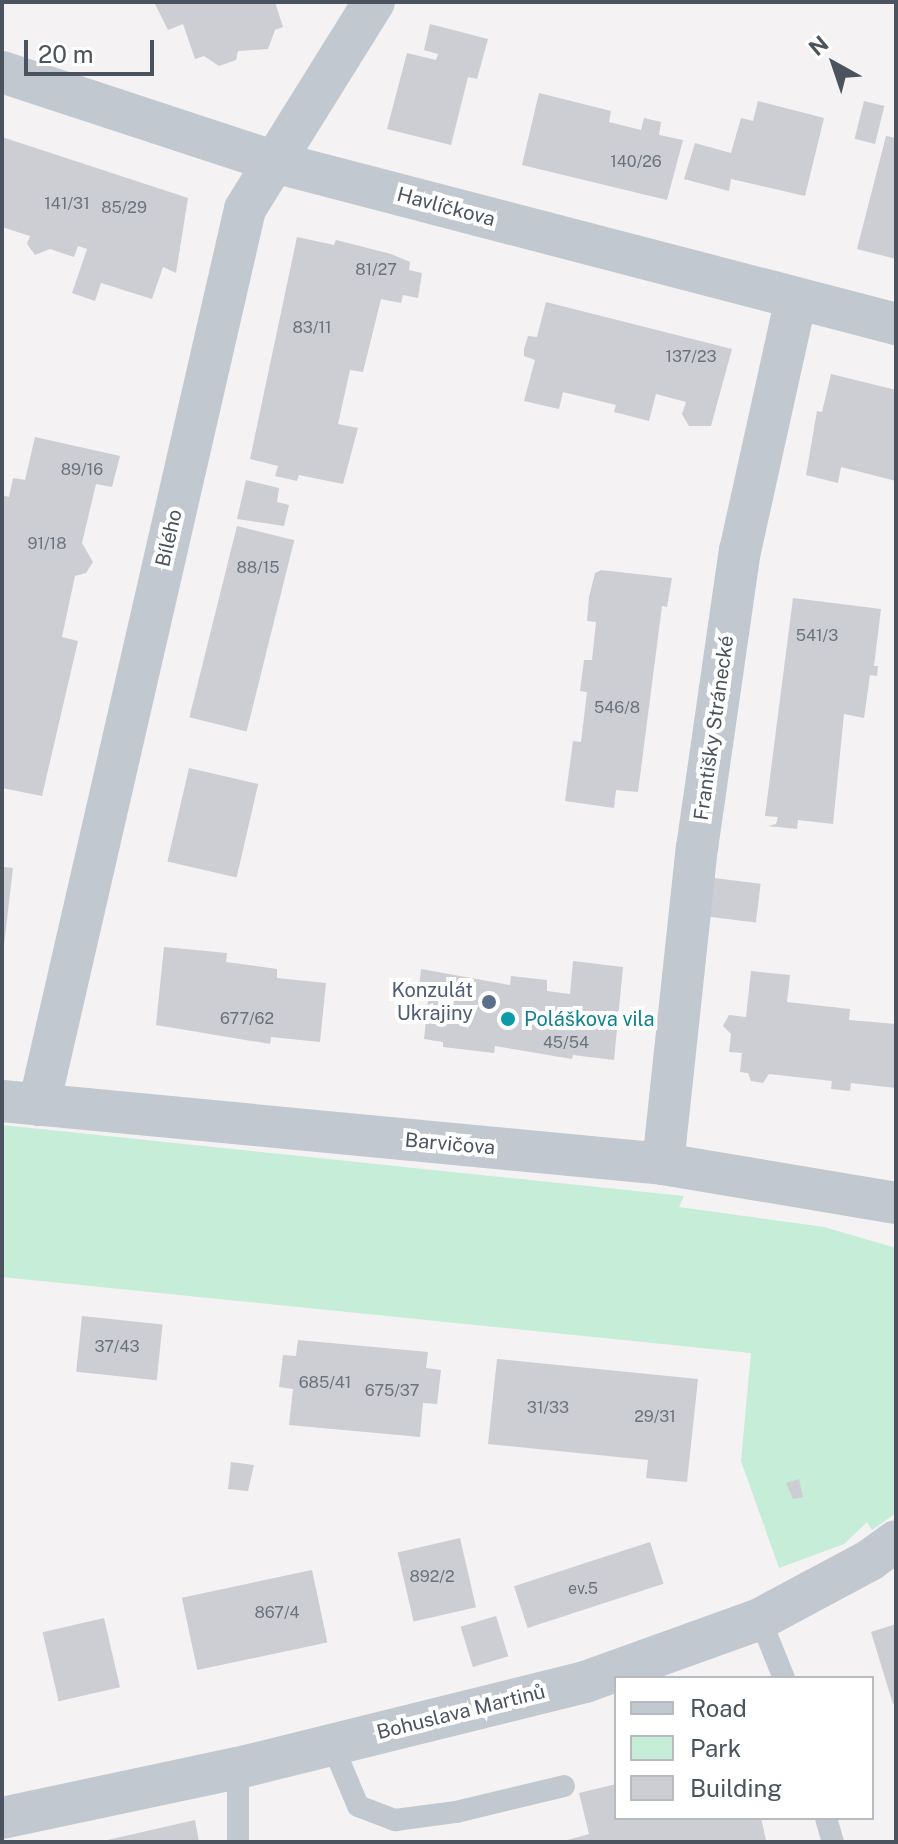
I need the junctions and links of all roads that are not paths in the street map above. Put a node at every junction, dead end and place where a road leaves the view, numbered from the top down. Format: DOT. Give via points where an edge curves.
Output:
graph roads {
  1 [pos="374,2"];
  2 [pos="2,72"];
  3 [pos="278,163"];
  4 [pos="796,298"];
  5 [pos="896,324"];
  6 [pos="21,1103"];
  7 [pos="663,1164"];
  8 [pos="896,1203"];
  9 [pos="896,1541"];
  10 [pos="760,1619"];
  11 [pos="783,1676"];
  12 [pos="332,1744"];
  13 [pos="238,1768"];
  14 [pos="564,1786"];
  15 [pos="2,1818"];
  16 [pos="827,1820"];
  17 [pos="238,1842"];
  18 [pos="833,1842"];
  1 -- 3 [label="street, Bílého"];
  2 -- 3 [label="street, Havlíčkova"];
  3 -- 4 [label="street, Havlíčkova"];
  3 -- 6 [label="street, Bílého" via="245,209"];
  4 -- 5 [label="street, Havlíčkova"];
  4 -- 7 [label="street, Františky Stránecké" via="740,551 697,848"];
  6 -- 7 [label="street, Barvičova"];
  7 -- 8 [label="street, Barvičova"];
  9 -- 10 [label="street, Bohuslava Martinů"];
  10 -- 11 [label="lane"];
  10 -- 12 [label="street, Bohuslava Martinů" via="585,1682"];
  12 -- 13 [label="street, Bohuslava Martinů"];
  12 -- 14 [label="lane" via="358,1806 395,1820 456,1812"];
  13 -- 15 [label="street, Bohuslava Martinů"];
  13 -- 17 [label="lane"];
  16 -- 18 [label="lane"];
}
